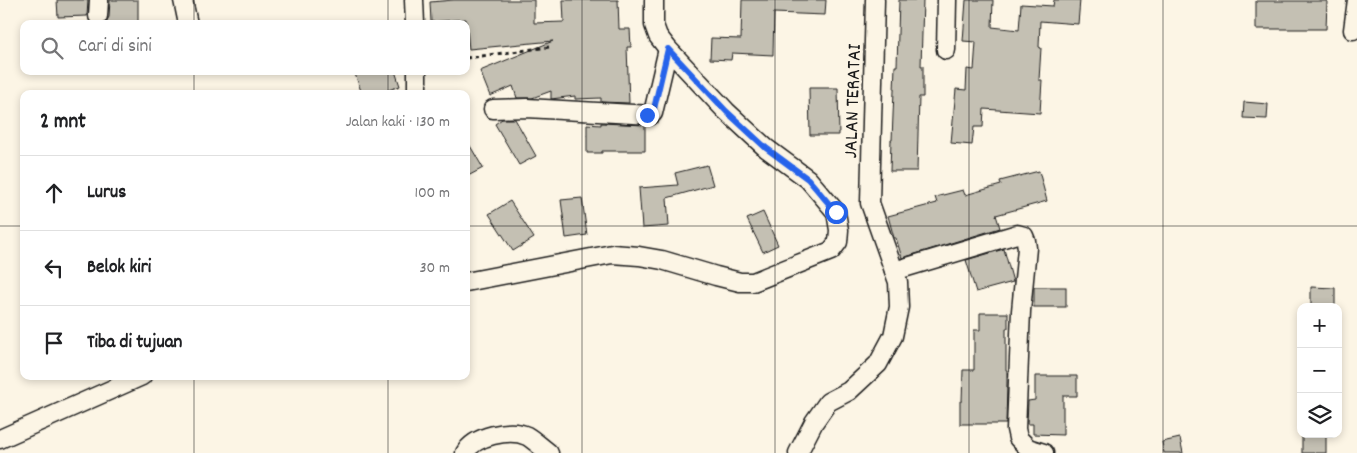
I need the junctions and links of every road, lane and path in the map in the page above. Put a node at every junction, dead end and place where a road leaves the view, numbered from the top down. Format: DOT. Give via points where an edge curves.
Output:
graph roads {
  1 [pos="183,0"];
  2 [pos="414,0"];
  3 [pos="654,0"];
  4 [pos="875,0"];
  5 [pos="947,0"];
  6 [pos="1357,0"];
  7 [pos="187,20"];
  8 [pos="415,20"];
  9 [pos="1353,30"];
  10 [pos="549,47"];
  11 [pos="668,49"];
  12 [pos="946,50"];
  13 [pos="470,57"];
  14 [pos="416,75"];
  15 [pos="417,90"];
  16 [pos="493,108"];
  17 [pos="894,271"];
  18 [pos="470,281"];
  19 [pos="133,380"];
  20 [pos="0,438"];
  21 [pos="465,453"];
  22 [pos="549,453"];
  23 [pos="798,453"];
  24 [pos="1044,453"];
  1 -- 7 [label="street"];
  2 -- 8 [label="street"];
  3 -- 11 [label="street" via="654,25"];
  4 -- 17 [label="street, JALAN TERATAI" via="870,203"];
  5 -- 12 [label="street"];
  6 -- 9 [label="street"];
  10 -- 13 [label="path"];
  11 -- 16 [label="street" via="651,115"];
  11 -- 18 [label="street" via="726,111 766,148 808,179 836,212 840,230 838,242 831,251 753,282 740,282 647,257 612,254"];
  14 -- 15 [label="street"];
  17 -- 23 [label="street" via="899,307 893,336 878,364 849,390 828,402"];
  17 -- 24 [label="street" via="1017,234 1024,236 1027,248 1016,429 1018,438 1028,448"];
  19 -- 20 [label="street"];
  21 -- 22 [label="street" via="477,441 512,433 527,436"];
}
